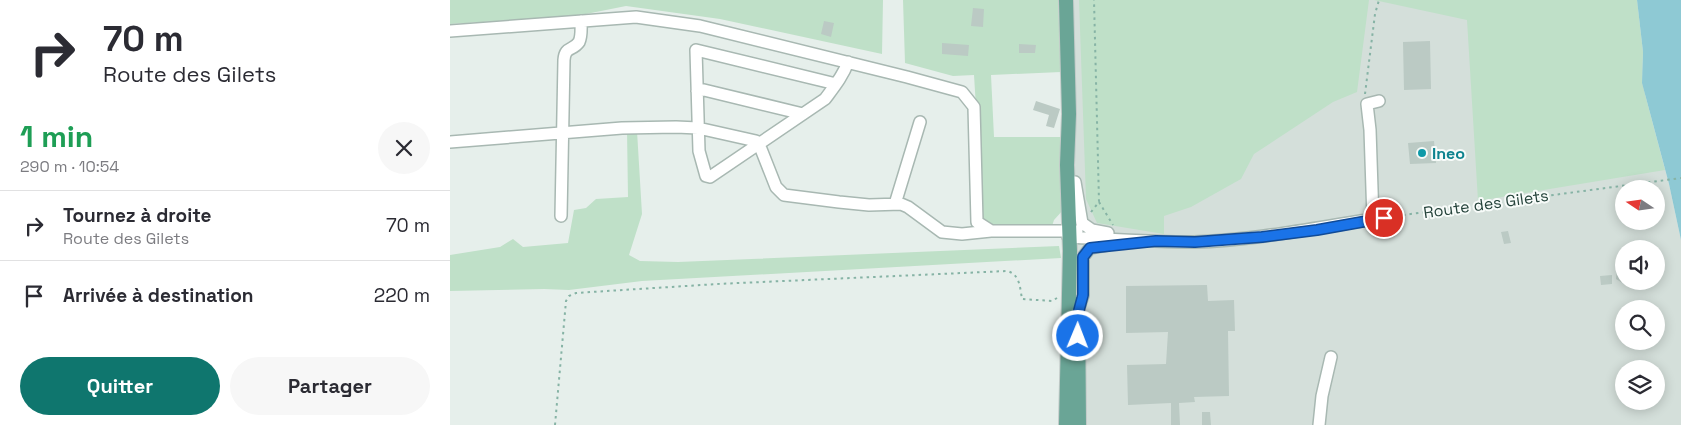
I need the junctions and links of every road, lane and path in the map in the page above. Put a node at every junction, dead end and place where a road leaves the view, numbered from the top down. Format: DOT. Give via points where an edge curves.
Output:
graph roads {
  1 [pos="1066,0"];
  2 [pos="1094,0"];
  3 [pos="1379,0"];
  4 [pos="581,21"];
  5 [pos="450,31"];
  6 [pos="848,62"];
  7 [pos="836,84"];
  8 [pos="697,91"];
  9 [pos="1379,102"];
  10 [pos="1366,104"];
  11 [pos="803,114"];
  12 [pos="1069,114"];
  13 [pos="920,122"];
  14 [pos="698,128"];
  15 [pos="562,132"];
  16 [pos="450,142"];
  17 [pos="758,145"];
  18 [pos="1681,178"];
  19 [pos="895,204"];
  20 [pos="561,216"];
  21 [pos="1394,216"];
  22 [pos="1373,219"];
  23 [pos="990,231"];
  24 [pos="1074,231"];
  25 [pos="1156,241"];
  26 [pos="1060,292"];
  27 [pos="1078,314"];
  28 [pos="1331,357"];
  29 [pos="555,425"];
  30 [pos="1066,425"];
  31 [pos="1079,425"];
  32 [pos="1319,425"];
  1 -- 12 [label="main road"];
  2 -- 24 [label="path" via="1099,202"];
  3 -- 10 [label="path"];
  4 -- 5 [label="street"];
  4 -- 6 [label="street" via="636,17 700,26"];
  4 -- 15 [label="street" via="580,40 564,54"];
  6 -- 7 [label="street"];
  6 -- 23 [label="street" via="962,92 974,106 977,222"];
  7 -- 8 [label="street" via="696,50"];
  7 -- 11 [label="street" via="825,100"];
  8 -- 11 [label="street"];
  8 -- 14 [label="street"];
  9 -- 10 [label="street"];
  10 -- 22 [label="street"];
  11 -- 17 [label="street"];
  12 -- 24 [label="main road" via="1075,182"];
  12 -- 24 [label="main road" via="1067,165"];
  13 -- 19 [label="street"];
  14 -- 15 [label="street"];
  14 -- 17 [label="street"];
  14 -- 17 [label="street" via="699,151 706,176 710,177"];
  15 -- 16 [label="street"];
  15 -- 20 [label="street"];
  17 -- 19 [label="street" via="776,187 784,196"];
  18 -- 21 [label="path, Route des Gilets"];
  19 -- 23 [label="street" via="908,207 942,232"];
  21 -- 22 [label="street"];
  22 -- 25 [label="street" via="1262,237"];
  23 -- 24 [label="street"];
  24 -- 25 [label="street"];
  24 -- 25 [label="street" via="1082,223 1092,230"];
  24 -- 27 [label="main road"];
  24 -- 30 [label="main road"];
  25 -- 27 [label="street" via="1090,248 1083,257 1083,295"];
  26 -- 29 [label="path" via="1052,301 1022,299 1016,277 1007,271 576,292 566,301"];
  27 -- 31 [label="main road"];
  28 -- 32 [label="street"];
}
